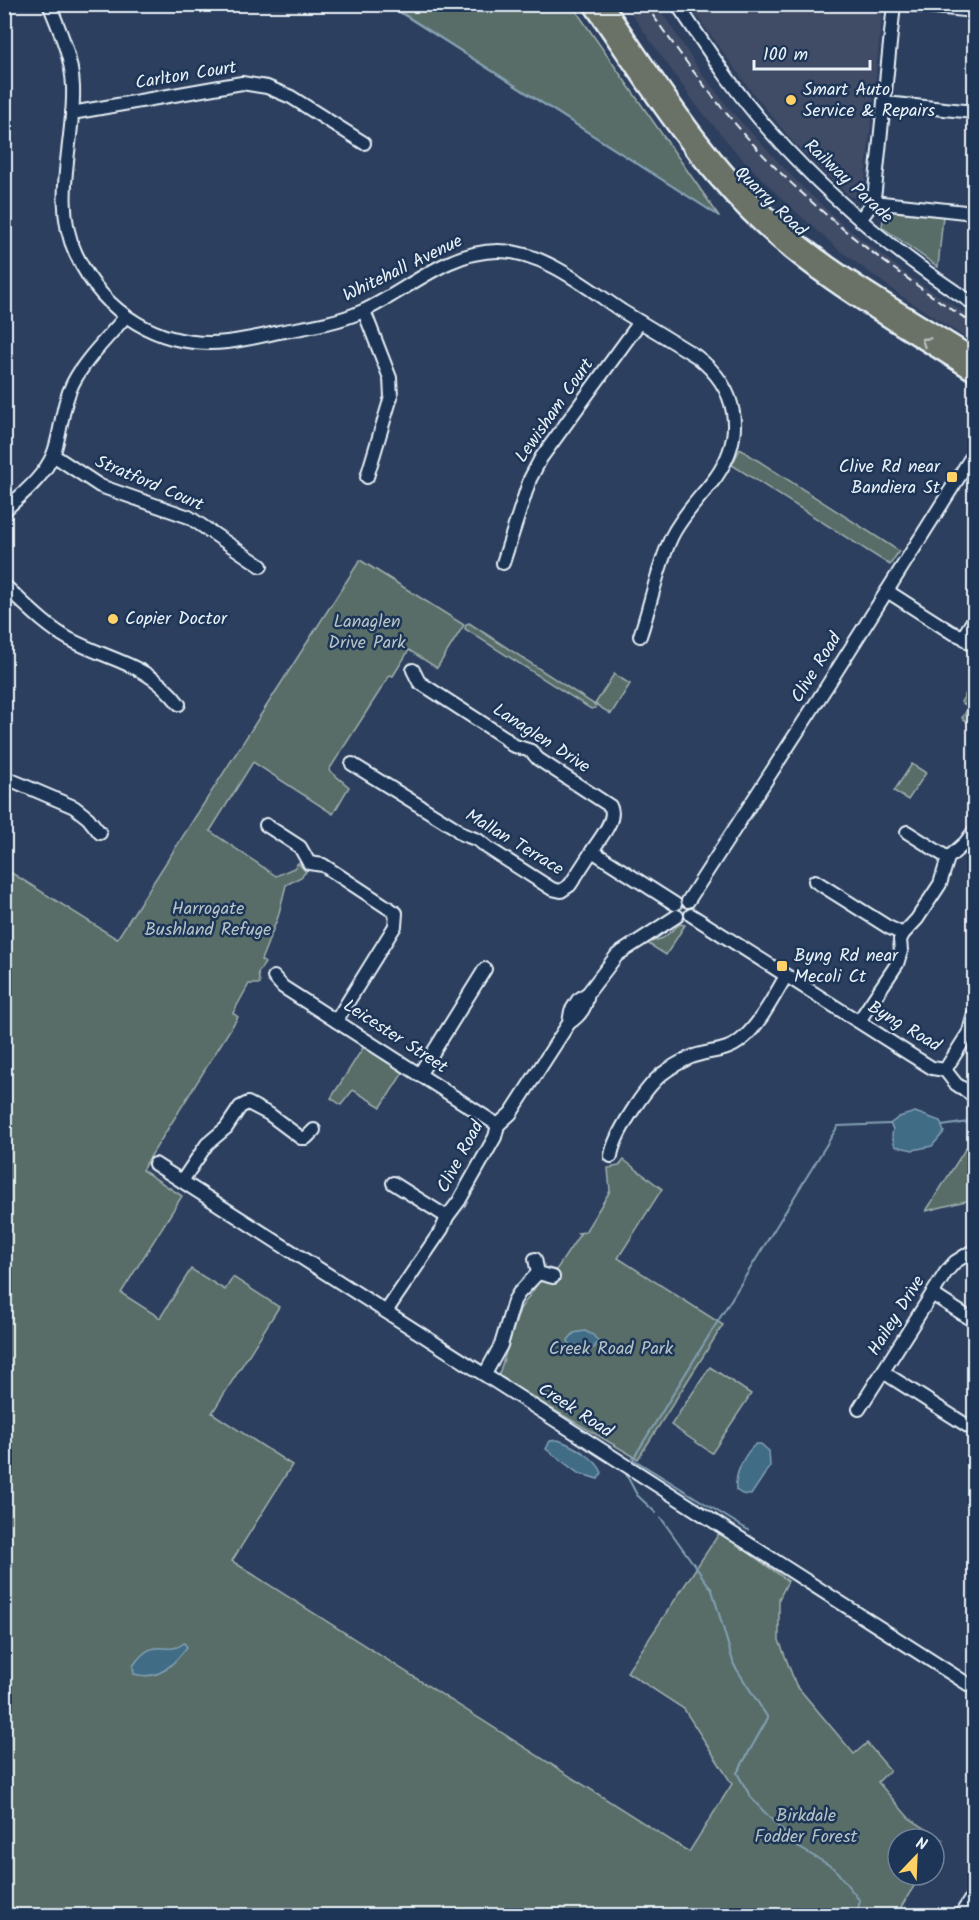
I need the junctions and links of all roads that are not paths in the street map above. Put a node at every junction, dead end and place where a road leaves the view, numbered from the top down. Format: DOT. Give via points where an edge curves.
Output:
graph roads {
  1 [pos="49,4"];
  2 [pos="591,4"];
  3 [pos="604,4"];
  4 [pos="677,4"];
  5 [pos="894,4"];
  6 [pos="908,4"];
  7 [pos="975,11"];
  8 [pos="885,103"];
  9 [pos="975,112"];
  10 [pos="72,113"];
  11 [pos="364,143"];
  12 [pos="873,202"];
  13 [pos="975,213"];
  14 [pos="860,220"];
  15 [pos="975,304"];
  16 [pos="364,311"];
  17 [pos="125,317"];
  18 [pos="640,322"];
  19 [pos="975,357"];
  20 [pos="975,373"];
  21 [pos="975,453"];
  22 [pos="53,455"];
  23 [pos="367,477"];
  24 [pos="4,511"];
  25 [pos="503,563"];
  26 [pos="261,566"];
  27 [pos="4,585"];
  28 [pos="887,591"];
  29 [pos="975,620"];
  30 [pos="640,636"];
  31 [pos="963,637"];
  32 [pos="975,647"];
  33 [pos="413,670"];
  34 [pos="179,704"];
  35 [pos="352,764"];
  36 [pos="4,777"];
  37 [pos="266,825"];
  38 [pos="975,831"];
  39 [pos="907,832"];
  40 [pos="100,833"];
  41 [pos="592,851"];
  42 [pos="948,858"];
  43 [pos="815,881"];
  44 [pos="688,901"];
  45 [pos="676,910"];
  46 [pos="690,915"];
  47 [pos="903,934"];
  48 [pos="485,969"];
  49 [pos="786,976"];
  50 [pos="274,977"];
  51 [pos="975,1014"];
  52 [pos="336,1021"];
  53 [pos="859,1022"];
  54 [pos="945,1070"];
  55 [pos="419,1075"];
  56 [pos="975,1096"];
  57 [pos="498,1125"];
  58 [pos="314,1130"];
  59 [pos="611,1156"];
  60 [pos="155,1164"];
  61 [pos="182,1181"];
  62 [pos="393,1183"];
  63 [pos="447,1217"];
  64 [pos="975,1250"];
  65 [pos="535,1259"];
  66 [pos="538,1273"];
  67 [pos="553,1277"];
  68 [pos="932,1294"];
  69 [pos="387,1310"];
  70 [pos="975,1321"];
  71 [pos="883,1372"];
  72 [pos="485,1374"];
  73 [pos="859,1409"];
  74 [pos="975,1430"];
  75 [pos="975,1688"];
  76 [pos="975,1894"];
  77 [pos="960,1916"];
  1 -- 10 [label="street, Whitehall Avenue" via="71,65"];
  20 -- 2 [label="main road, Quarry Road, one-way" via="828,279 754,218 695,151"];
  3 -- 19 [label="main road, Quarry Road" via="701,142 768,216 838,271"];
  4 -- 14 [label="street, Railway Parade" via="768,129"];
  5 -- 8 [label="street"];
  6 -- 7 [label="street"];
  8 -- 9 [label="street"];
  8 -- 12 [label="street"];
  10 -- 11 [label="street, Carlton Court" via="242,83 267,87 291,97"];
  10 -- 17 [label="street, Whitehall Avenue" via="65,202 74,252 89,281"];
  12 -- 13 [label="street"];
  12 -- 14 [label="street"];
  14 -- 15 [label="street, Railway Parade"];
  16 -- 17 [label="street, Whitehall Avenue" via="321,324 205,343 180,340"];
  16 -- 18 [label="street, Whitehall Avenue" via="454,261 499,251 539,259"];
  16 -- 23 [label="street" via="390,378 391,397"];
  17 -- 22 [label="street" via="73,382"];
  18 -- 25 [label="street, Lewisham Court" via="541,458 530,479"];
  18 -- 30 [label="street, Whitehall Avenue" via="712,370 724,385 734,416 730,451 673,535"];
  21 -- 28 [label="street, Clive Road"];
  22 -- 24 [label="street" via="39,478"];
  22 -- 26 [label="street, Stratford Court" via="100,486 189,517"];
  27 -- 34 [label="street" via="53,629 151,676"];
  28 -- 31 [label="street"];
  28 -- 44 [label="street, Clive Road"];
  29 -- 31 [label="street"];
  31 -- 32 [label="street"];
  33 -- 41 [label="street, Lanaglen Drive" via="419,682 512,745 531,751 610,806 611,819"];
  35 -- 41 [label="street, Mallan Terrace" via="556,891 570,885"];
  36 -- 40 [label="street" via="74,807"];
  37 -- 52 [label="street" via="300,847 309,863 323,865 396,913 395,926"];
  38 -- 42 [label="street"];
  39 -- 42 [label="street"];
  41 -- 45 [label="street"];
  42 -- 47 [label="street" via="940,884"];
  43 -- 47 [label="street"];
  44 -- 45 [label="street" via="679,900"];
  44 -- 46 [label="street"];
  45 -- 46 [label="street" via="686,918"];
  45 -- 57 [label="street, Clive Road" via="665,925 617,956 578,1000 570,1011 569,1023 511,1113"];
  46 -- 49 [label="street, Byng Road"];
  47 -- 53 [label="street" via="897,964"];
  48 -- 55 [label="street"];
  49 -- 53 [label="street, Byng Road"];
  49 -- 59 [label="street" via="742,1040 721,1051 691,1057 661,1075 613,1144"];
  50 -- 52 [label="street, Leicester Street"];
  51 -- 54 [label="street" via="969,1032"];
  52 -- 55 [label="street, Leicester Street"];
  53 -- 54 [label="street, Byng Road" via="932,1068"];
  54 -- 56 [label="street, Byng Road" via="956,1084"];
  55 -- 57 [label="street, Leicester Street"];
  57 -- 63 [label="street, Clive Road" via="495,1137"];
  58 -- 61 [label="street" via="301,1138 269,1114 251,1104 244,1105 207,1144"];
  60 -- 61 [label="street, Creek Road"];
  61 -- 69 [label="street, Creek Road"];
  62 -- 63 [label="street"];
  63 -- 69 [label="street, Clive Road"];
  64 -- 68 [label="street, Hailey Drive" via="955,1262"];
  65 -- 66 [label="street"];
  66 -- 67 [label="street"];
  66 -- 72 [label="street" via="514,1301 501,1345"];
  68 -- 70 [label="street"];
  68 -- 71 [label="street, Hailey Drive"];
  69 -- 72 [label="street, Creek Road"];
  71 -- 73 [label="street, Hailey Drive"];
  71 -- 74 [label="street"];
  72 -- 75 [label="street, Creek Road"];
  76 -- 77 [label="street"];
}
